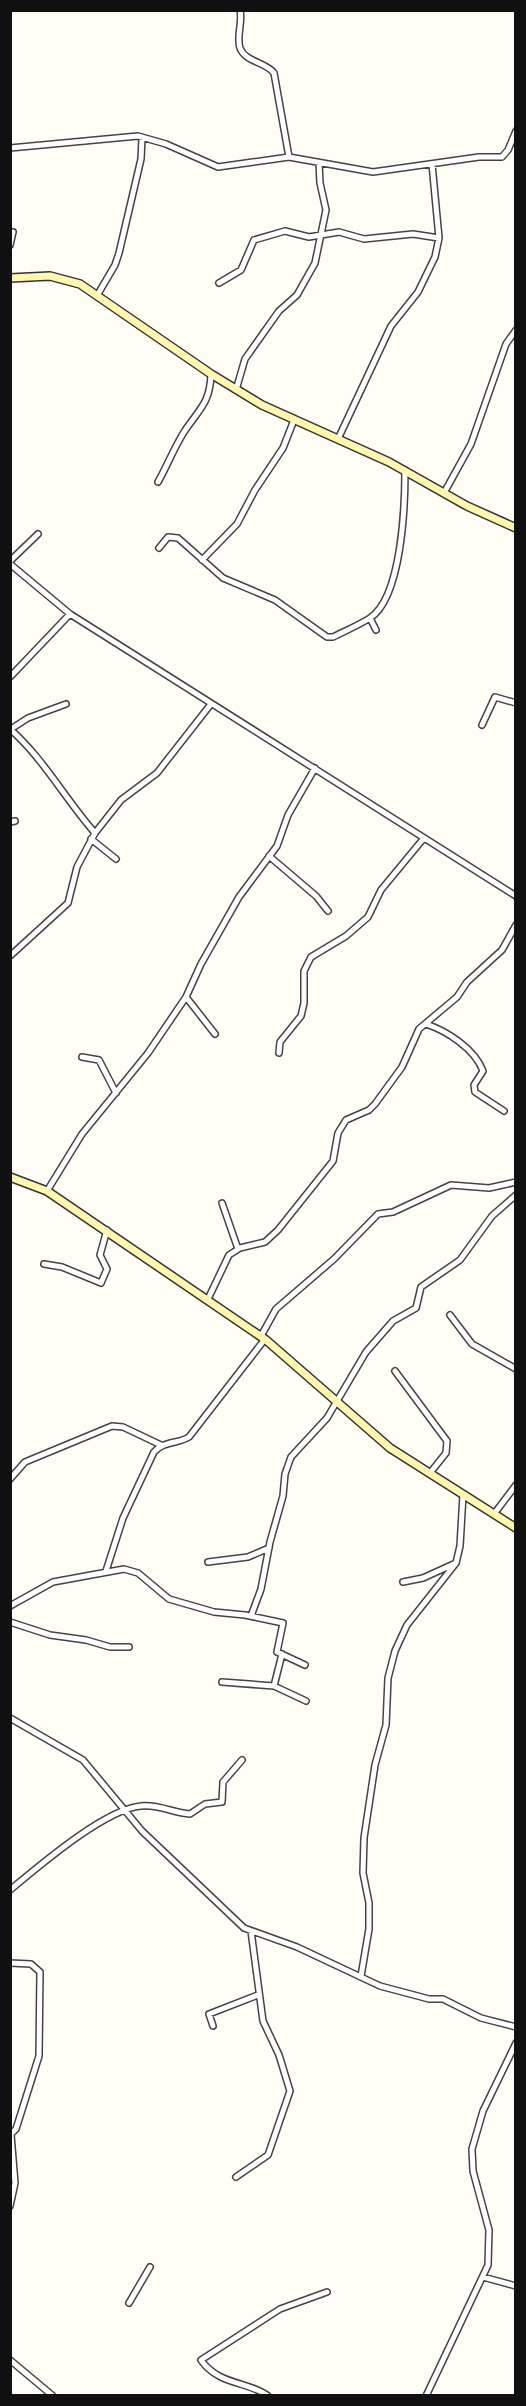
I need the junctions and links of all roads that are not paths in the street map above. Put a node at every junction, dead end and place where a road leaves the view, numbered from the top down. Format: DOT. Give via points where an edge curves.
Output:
graph roads {
  1 [pos="240,10"];
  2 [pos="516,131"];
  3 [pos="142,138"];
  4 [pos="10,148"];
  5 [pos="290,157"];
  6 [pos="319,163"];
  7 [pos="432,164"];
  8 [pos="13,232"];
  9 [pos="322,236"];
  10 [pos="439,238"];
  11 [pos="10,245"];
  12 [pos="10,278"];
  13 [pos="219,283"];
  14 [pos="98,294"];
  15 [pos="516,330"];
  16 [pos="211,374"];
  17 [pos="236,390"];
  18 [pos="294,420"];
  19 [pos="338,439"];
  20 [pos="405,470"];
  21 [pos="158,482"];
  22 [pos="444,493"];
  23 [pos="516,528"];
  24 [pos="38,534"];
  25 [pos="159,548"];
  26 [pos="202,560"];
  27 [pos="10,563"];
  28 [pos="70,614"];
  29 [pos="370,618"];
  30 [pos="376,630"];
  31 [pos="10,676"];
  32 [pos="516,703"];
  33 [pos="66,704"];
  34 [pos="211,704"];
  35 [pos="482,725"];
  36 [pos="11,729"];
  37 [pos="315,768"];
  38 [pos="95,833"];
  39 [pos="424,838"];
  40 [pos="91,839"];
  41 [pos="269,856"];
  42 [pos="116,859"];
  43 [pos="516,896"];
  44 [pos="328,911"];
  45 [pos="516,925"];
  46 [pos="10,956"];
  47 [pos="186,997"];
  48 [pos="426,1024"];
  49 [pos="215,1034"];
  50 [pos="279,1053"];
  51 [pos="82,1057"];
  52 [pos="116,1093"];
  53 [pos="504,1111"];
  54 [pos="10,1177"];
  55 [pos="516,1182"];
  56 [pos="47,1191"];
  57 [pos="516,1195"];
  58 [pos="222,1203"];
  59 [pos="107,1230"];
  60 [pos="238,1249"];
  61 [pos="44,1264"];
  62 [pos="208,1299"];
  63 [pos="450,1315"];
  64 [pos="263,1338"];
  65 [pos="516,1369"];
  66 [pos="395,1371"];
  67 [pos="337,1402"];
  68 [pos="161,1445"];
  69 [pos="430,1473"];
  70 [pos="10,1479"];
  71 [pos="516,1485"];
  72 [pos="463,1494"];
  73 [pos="494,1514"];
  74 [pos="516,1528"];
  75 [pos="269,1548"];
  76 [pos="208,1562"];
  77 [pos="456,1563"];
  78 [pos="106,1571"];
  79 [pos="403,1582"];
  80 [pos="10,1605"];
  81 [pos="251,1616"];
  82 [pos="10,1622"];
  83 [pos="129,1647"];
  84 [pos="282,1654"];
  85 [pos="305,1665"];
  86 [pos="222,1682"];
  87 [pos="274,1686"];
  88 [pos="306,1701"];
  89 [pos="10,1718"];
  90 [pos="242,1760"];
  91 [pos="123,1810"];
  92 [pos="10,1890"];
  93 [pos="251,1931"];
  94 [pos="10,1963"];
  95 [pos="361,1976"];
  96 [pos="258,1995"];
  97 [pos="213,2026"];
  98 [pos="516,2027"];
  99 [pos="516,2043"];
  100 [pos="11,2135"];
  101 [pos="236,2177"];
  102 [pos="10,2206"];
  103 [pos="150,2267"];
  104 [pos="483,2277"];
  105 [pos="516,2286"];
  106 [pos="327,2292"];
  107 [pos="129,2303"];
  108 [pos="10,2360"];
  109 [pos="53,2396"];
  110 [pos="268,2396"];
  111 [pos="426,2396"];
  1 -- 5 [label="street" via="240,48 274,73"];
  2 -- 7 [label="street" via="502,157"];
  3 -- 4 [label="street"];
  3 -- 5 [label="street" via="218,167"];
  3 -- 14 [label="street" via="141,159 119,253"];
  5 -- 6 [label="street"];
  6 -- 7 [label="street" via="373,172"];
  6 -- 9 [label="street" via="326,210"];
  7 -- 10 [label="street"];
  8 -- 11 [label="street"];
  9 -- 10 [label="street" via="339,232 373,239 413,234"];
  9 -- 13 [label="street" via="285,231 261,237 250,244 241,270"];
  9 -- 17 [label="street" via="311,274 297,295 279,310 245,359"];
  10 -- 19 [label="street" via="424,281 392,326"];
  12 -- 14 [label="main road" via="67,279"];
  14 -- 16 [label="main road"];
  15 -- 22 [label="street" via="506,344 471,444"];
  16 -- 17 [label="main road"];
  16 -- 21 [label="street" via="209,396"];
  17 -- 18 [label="main road"];
  18 -- 19 [label="main road"];
  18 -- 26 [label="street" via="284,448 237,524"];
  19 -- 20 [label="main road"];
  20 -- 22 [label="main road"];
  20 -- 29 [label="street" via="405,517 394,572 383,602"];
  22 -- 23 [label="main road"];
  24 -- 27 [label="street"];
  25 -- 26 [label="street" via="174,536"];
  26 -- 29 [label="street" via="223,578 275,600 330,638"];
  27 -- 28 [label="street"];
  28 -- 31 [label="street"];
  28 -- 34 [label="street"];
  29 -- 30 [label="street"];
  32 -- 35 [label="street" via="495,697"];
  33 -- 36 [label="street"];
  34 -- 37 [label="street"];
  34 -- 38 [label="street" via="157,773 121,800"];
  36 -- 38 [label="street" via="31,748 71,807"];
  37 -- 39 [label="street"];
  37 -- 41 [label="street"];
  38 -- 40 [label="street"];
  39 -- 43 [label="street"];
  39 -- 50 [label="street" via="387,881 368,917 311,957 304,971 301,1016 280,1042"];
  40 -- 42 [label="street"];
  40 -- 46 [label="street" via="77,867 68,903"];
  41 -- 44 [label="street"];
  41 -- 47 [label="street" via="239,897"];
  45 -- 48 [label="street" via="502,950"];
  47 -- 49 [label="street"];
  47 -- 52 [label="street"];
  48 -- 53 [label="street" via="453,1037 479,1063 483,1071 474,1085 475,1092"];
  48 -- 60 [label="street" via="375,1104 342,1125 333,1161 278,1230 257,1246"];
  51 -- 52 [label="street" via="99,1060"];
  52 -- 56 [label="street" via="82,1134"];
  54 -- 56 [label="main road"];
  55 -- 64 [label="street" via="489,1188 451,1185 393,1212 378,1214 276,1309"];
  56 -- 59 [label="main road"];
  57 -- 67 [label="street" via="492,1216 460,1260 421,1287 417,1308 393,1321 366,1352"];
  58 -- 60 [label="street"];
  59 -- 61 [label="street" via="100,1255 107,1271 101,1283 58,1265"];
  59 -- 62 [label="main road"];
  60 -- 62 [label="street" via="229,1254"];
  62 -- 64 [label="main road"];
  63 -- 65 [label="street" via="472,1344"];
  64 -- 67 [label="main road"];
  64 -- 68 [label="street" via="189,1437"];
  66 -- 69 [label="street" via="447,1442 446,1453"];
  67 -- 69 [label="main road" via="390,1448"];
  67 -- 75 [label="street" via="288,1464"];
  68 -- 70 [label="street" via="123,1427 112,1426 25,1462"];
  68 -- 78 [label="street" via="123,1518"];
  69 -- 72 [label="main road"];
  71 -- 73 [label="street"];
  72 -- 73 [label="main road"];
  72 -- 77 [label="street"];
  73 -- 74 [label="main road"];
  75 -- 76 [label="street" via="248,1557"];
  75 -- 81 [label="street"];
  77 -- 79 [label="street"];
  77 -- 95 [label="street" via="408,1625 388,1678 386,1725 375,1765 364,1838 369,1929"];
  78 -- 80 [label="street" via="53,1582"];
  78 -- 81 [label="street" via="131,1570 169,1599 199,1609"];
  81 -- 84 [label="street" via="283,1623 276,1652"];
  82 -- 83 [label="street" via="50,1635"];
  84 -- 85 [label="street"];
  84 -- 87 [label="street"];
  86 -- 87 [label="street"];
  87 -- 88 [label="street"];
  89 -- 91 [label="street" via="83,1760"];
  90 -- 91 [label="street" via="223,1782 222,1802 205,1804 190,1814 156,1805"];
  91 -- 92 [label="street" via="52,1854"];
  91 -- 93 [label="street" via="226,1913"];
  93 -- 95 [label="street" via="270,1935"];
  93 -- 96 [label="street"];
  94 -- 100 [label="street" via="31,1964 40,1972 40,2028 34,2074"];
  95 -- 98 [label="street" via="396,1991 429,2000 443,1999 481,2018"];
  96 -- 97 [label="street" via="209,2014"];
  96 -- 101 [label="street" via="263,2021 286,2073 290,2097 268,2155"];
  99 -- 104 [label="street" via="483,2111 472,2149 473,2171 490,2246"];
  100 -- 102 [label="street" via="15,2183"];
  103 -- 107 [label="street"];
  104 -- 105 [label="street"];
  104 -- 111 [label="street"];
  106 -- 110 [label="street" via="280,2309 201,2360 221,2378"];
  108 -- 109 [label="street"];
}
